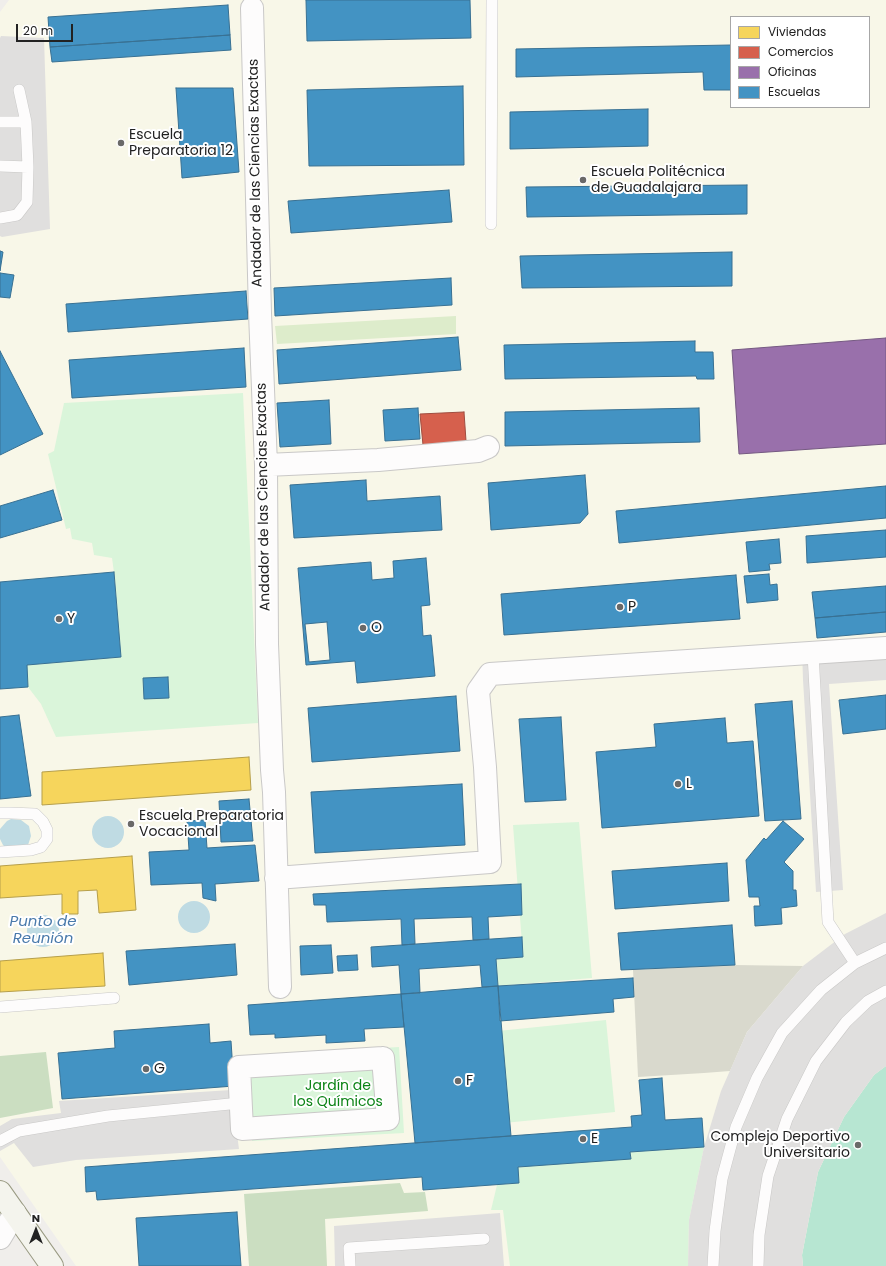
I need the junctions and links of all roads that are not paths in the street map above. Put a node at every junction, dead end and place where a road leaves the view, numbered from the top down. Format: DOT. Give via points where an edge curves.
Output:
graph roads {
  1 [pos="492,0"];
  2 [pos="252,8"];
  3 [pos="19,90"];
  4 [pos="0,122"];
  5 [pos="26,122"];
  6 [pos="0,166"];
  7 [pos="28,167"];
  8 [pos="0,218"];
  9 [pos="491,224"];
  10 [pos="488,447"];
  11 [pos="266,465"];
  12 [pos="886,648"];
  13 [pos="813,654"];
  14 [pos="0,813"];
  15 [pos="0,852"];
  16 [pos="276,878"];
  17 [pos="886,948"];
  18 [pos="855,962"];
  19 [pos="280,986"];
  20 [pos="886,991"];
  21 [pos="114,998"];
  22 [pos="0,1007"];
  23 [pos="240,1103"];
  24 [pos="0,1141"];
  25 [pos="0,1192"];
  26 [pos="15,1213"];
  27 [pos="0,1238"];
  28 [pos="484,1239"];
  29 [pos="52,1266"];
  30 [pos="350,1266"];
  31 [pos="713,1266"];
  32 [pos="758,1266"];
  1 -- 9 [label="lane"];
  2 -- 11 [label="street, Andador de las Ciencias Exactas"];
  3 -- 5 [label="lane"];
  4 -- 5 [label="lane"];
  5 -- 7 [label="lane"];
  6 -- 7 [label="lane"];
  7 -- 8 [label="lane" via="27,202 17,215"];
  10 -- 11 [label="street" via="478,451 417,456"];
  11 -- 16 [label="street, Andador de las Ciencias Exactas" via="267,644"];
  12 -- 13 [label="street"];
  13 -- 16 [label="street" via="490,674 478,691 490,862"];
  13 -- 18 [label="lane" via="828,922"];
  14 -- 15 [label="lane" via="35,814 47,830 47,839 41,847"];
  16 -- 19 [label="street, Andador de las Ciencias Exactas"];
  17 -- 18 [label="lane"];
  18 -- 31 [label="lane" via="821,990 782,1033 757,1078 736,1127 722,1179"];
  20 -- 32 [label="lane" via="868,1001 846,1022 816,1061 787,1119 768,1176 759,1235"];
  21 -- 22 [label="lane"];
  23 -- 23 [label="street" via="239,1067 383,1058 388,1119 242,1129"];
  23 -- 24 [label="lane" via="108,1116 19,1130"];
  25 -- 26 [label="main road"];
  26 -- 27 [label="street"];
  26 -- 29 [label="main road"];
  28 -- 30 [label="lane" via="349,1248"];
}
